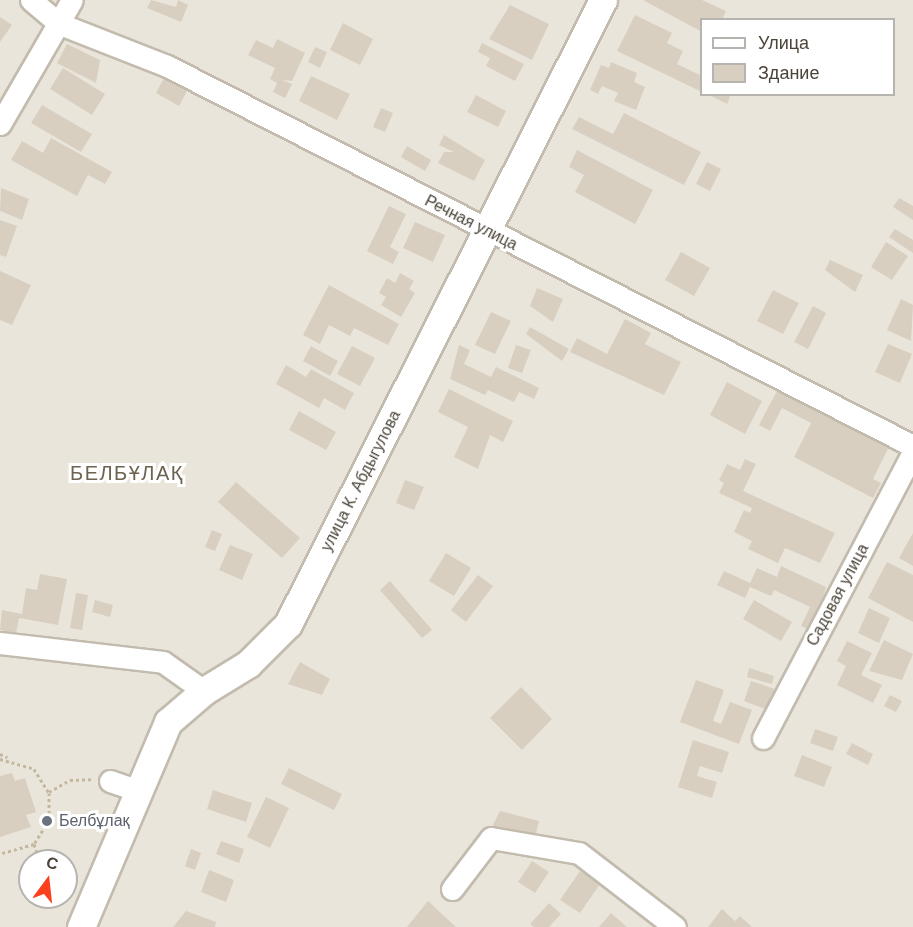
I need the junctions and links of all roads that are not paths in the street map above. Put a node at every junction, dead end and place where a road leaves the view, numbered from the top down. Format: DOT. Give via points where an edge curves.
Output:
graph roads {
  1 [pos="31,0"];
  2 [pos="72,0"];
  3 [pos="603,0"];
  4 [pos="60,24"];
  5 [pos="0,124"];
  6 [pos="487,231"];
  7 [pos="913,446"];
  8 [pos="913,452"];
  9 [pos="0,644"];
  10 [pos="204,691"];
  11 [pos="763,738"];
  12 [pos="110,781"];
  13 [pos="139,791"];
  14 [pos="452,889"];
  15 [pos="81,927"];
  16 [pos="675,927"];
  1 -- 4 [label="street, Речная улица"];
  2 -- 4 [label="street"];
  3 -- 6 [label="street, улица К. Абдыгулова"];
  4 -- 5 [label="street"];
  4 -- 6 [label="street, Речная улица" via="167,66"];
  6 -- 7 [label="street, Речная улица"];
  6 -- 10 [label="street, улица К. Абдыгулова" via="288,624 248,664"];
  8 -- 11 [label="street, Садовая улица"];
  9 -- 10 [label="street" via="163,662"];
  10 -- 13 [label="street, улица К. Абдыгулова" via="168,722"];
  12 -- 13 [label="street"];
  13 -- 15 [label="street, улица К. Абдыгулова"];
  14 -- 16 [label="street" via="491,838 579,853"];
}
